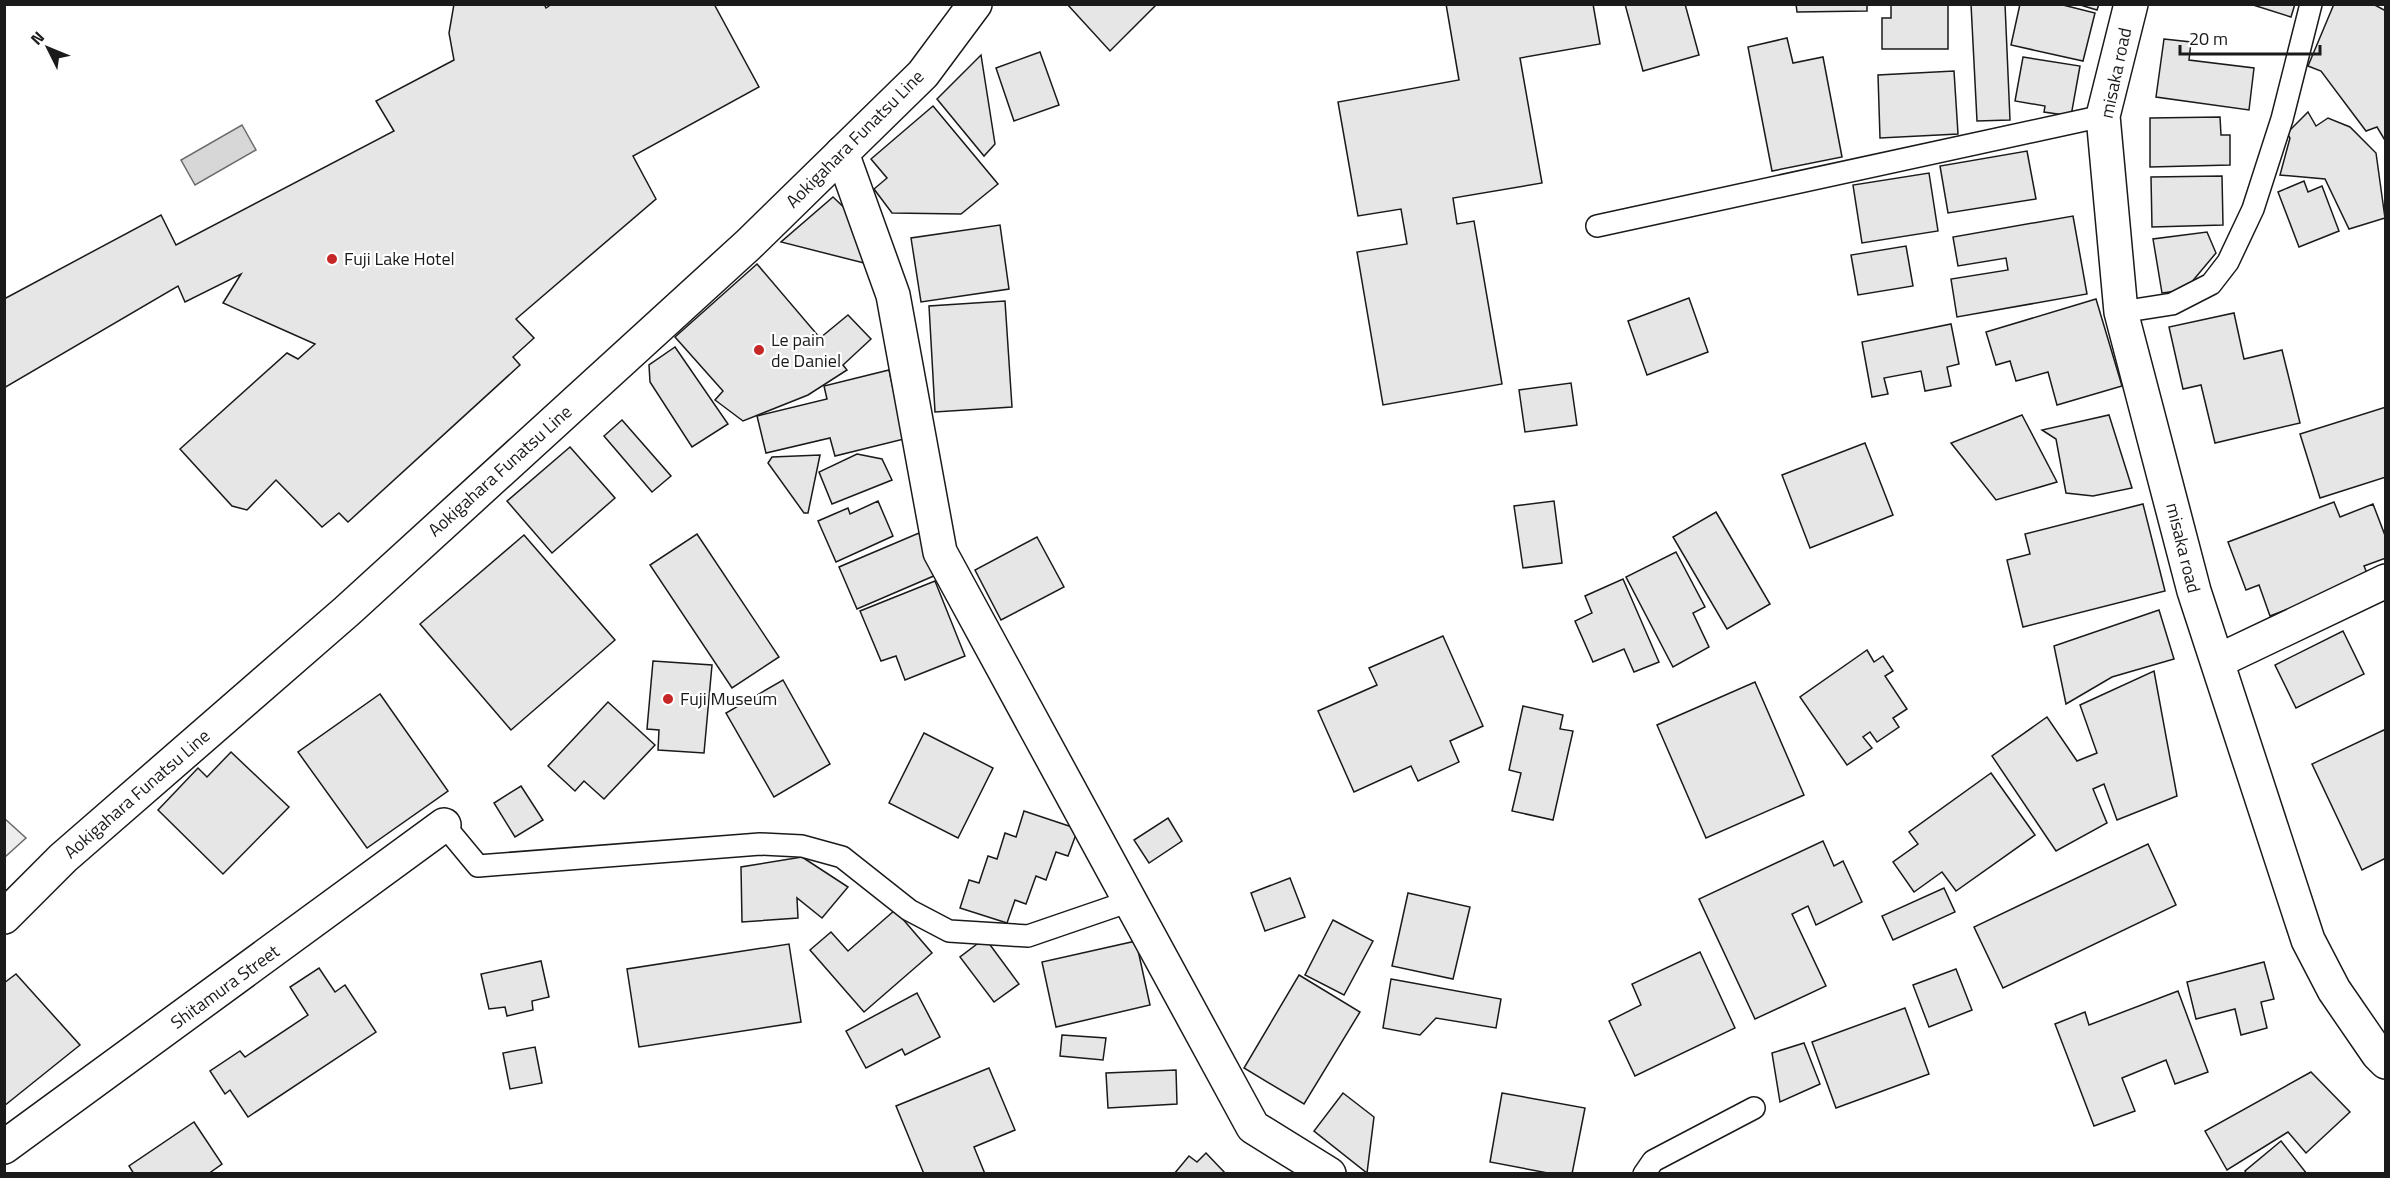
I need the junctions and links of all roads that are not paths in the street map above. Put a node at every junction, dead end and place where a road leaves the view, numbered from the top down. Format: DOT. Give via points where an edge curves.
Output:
graph roads {
  1 [pos="975,4"];
  2 [pos="2132,4"];
  3 [pos="2311,4"];
  4 [pos="2103,116"];
  5 [pos="842,153"];
  6 [pos="1597,226"];
  7 [pos="2121,312"];
  8 [pos="2385,581"];
  9 [pos="2217,661"];
  10 [pos="444,825"];
  11 [pos="1131,902"];
  12 [pos="4,917"];
  13 [pos="2385,1062"];
  14 [pos="1754,1108"];
  15 [pos="4,1147"];
  16 [pos="1329,1173"];
  17 [pos="1644,1173"];
  1 -- 5 [label="main road, Aokigahara Funatsu Line" via="923,74"];
  2 -- 4 [label="main road, misaka road"];
  3 -- 7 [label="lane" via="2282,119 2257,197 2228,262 2211,284 2172,304"];
  4 -- 6 [label="lane"];
  4 -- 7 [label="main road, misaka road"];
  5 -- 11 [label="main road" via="893,296 940,552"];
  5 -- 12 [label="main road, Aokigahara Funatsu Line" via="722,269 346,611 63,858"];
  7 -- 9 [label="main road, misaka road" via="2194,591"];
  8 -- 9 [label="main road"];
  9 -- 13 [label="main road, misaka road" via="2308,940 2334,990"];
  10 -- 11 [label="lane" via="478,866 760,844 802,846 843,857 909,910 950,931 1028,936"];
  10 -- 15 [label="main road, Shitamura Street"];
  11 -- 16 [label="main road" via="1253,1127"];
  14 -- 17 [label="lane" via="1653,1161"];
}
